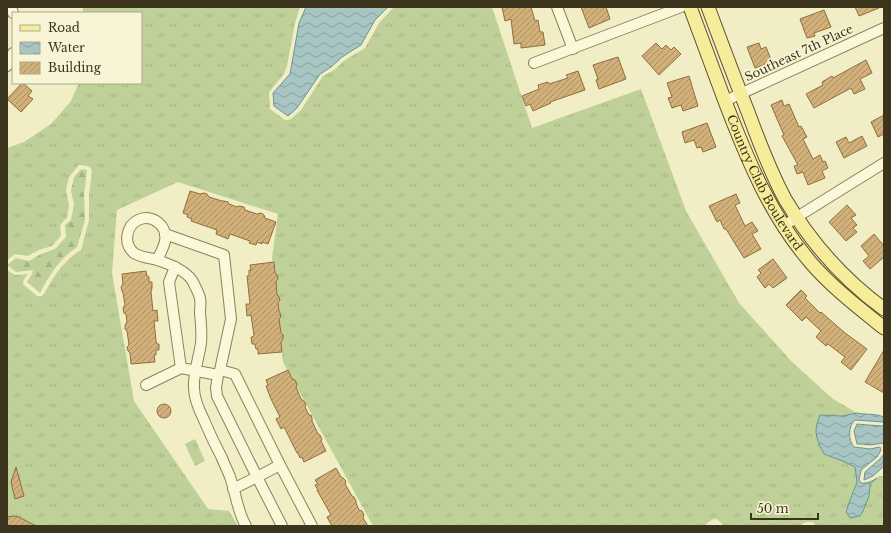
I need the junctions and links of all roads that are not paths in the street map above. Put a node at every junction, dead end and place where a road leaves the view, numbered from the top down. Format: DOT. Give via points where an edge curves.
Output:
graph roads {
  1 [pos="557,7"];
  2 [pos="681,7"];
  3 [pos="690,7"];
  4 [pos="708,7"];
  5 [pos="884,28"];
  6 [pos="573,49"];
  7 [pos="12,55"];
  8 [pos="534,63"];
  9 [pos="7,66"];
  10 [pos="740,94"];
  11 [pos="725,101"];
  12 [pos="884,163"];
  13 [pos="797,217"];
  14 [pos="784,226"];
  15 [pos="165,234"];
  16 [pos="157,260"];
  17 [pos="175,267"];
  18 [pos="884,309"];
  19 [pos="884,328"];
  20 [pos="181,368"];
  21 [pos="196,370"];
  22 [pos="219,372"];
  23 [pos="146,385"];
  24 [pos="280,465"];
  25 [pos="257,477"];
  26 [pos="233,489"];
  27 [pos="246,526"];
  28 [pos="282,526"];
  29 [pos="312,526"];
  1 -- 6 [label="street"];
  2 -- 6 [label="street"];
  3 -- 11 [label="main road, Country Club Boulevard"];
  4 -- 10 [label="main road, Country Club Boulevard"];
  5 -- 10 [label="street, Southeast 7th Place"];
  6 -- 8 [label="street"];
  7 -- 9 [label="street"];
  10 -- 11 [label="street, Southeast 7th Place"];
  10 -- 13 [label="main road, Country Club Boulevard" via="772,174"];
  11 -- 14 [label="main road, Country Club Boulevard" via="753,170"];
  12 -- 13 [label="street"];
  13 -- 14 [label="street"];
  13 -- 18 [label="main road, Country Club Boulevard" via="831,261 856,287"];
  14 -- 19 [label="main road, Country Club Boulevard" via="836,290"];
  15 -- 16 [label="street" via="164,245"];
  15 -- 16 [label="street" via="159,223 146,218 134,222 127,234 129,247 134,252"];
  15 -- 22 [label="street" via="224,255 231,319"];
  16 -- 17 [label="street"];
  17 -- 20 [label="street" via="170,282"];
  17 -- 21 [label="street" via="194,282 200,299 201,343"];
  20 -- 21 [label="street"];
  20 -- 23 [label="street"];
  21 -- 22 [label="street"];
  21 -- 26 [label="street" via="194,391 197,405"];
  22 -- 24 [label="street" via="236,374"];
  22 -- 25 [label="street" via="217,396"];
  24 -- 25 [label="street"];
  24 -- 29 [label="street"];
  25 -- 26 [label="street"];
  25 -- 28 [label="street"];
  26 -- 27 [label="street"];
}
